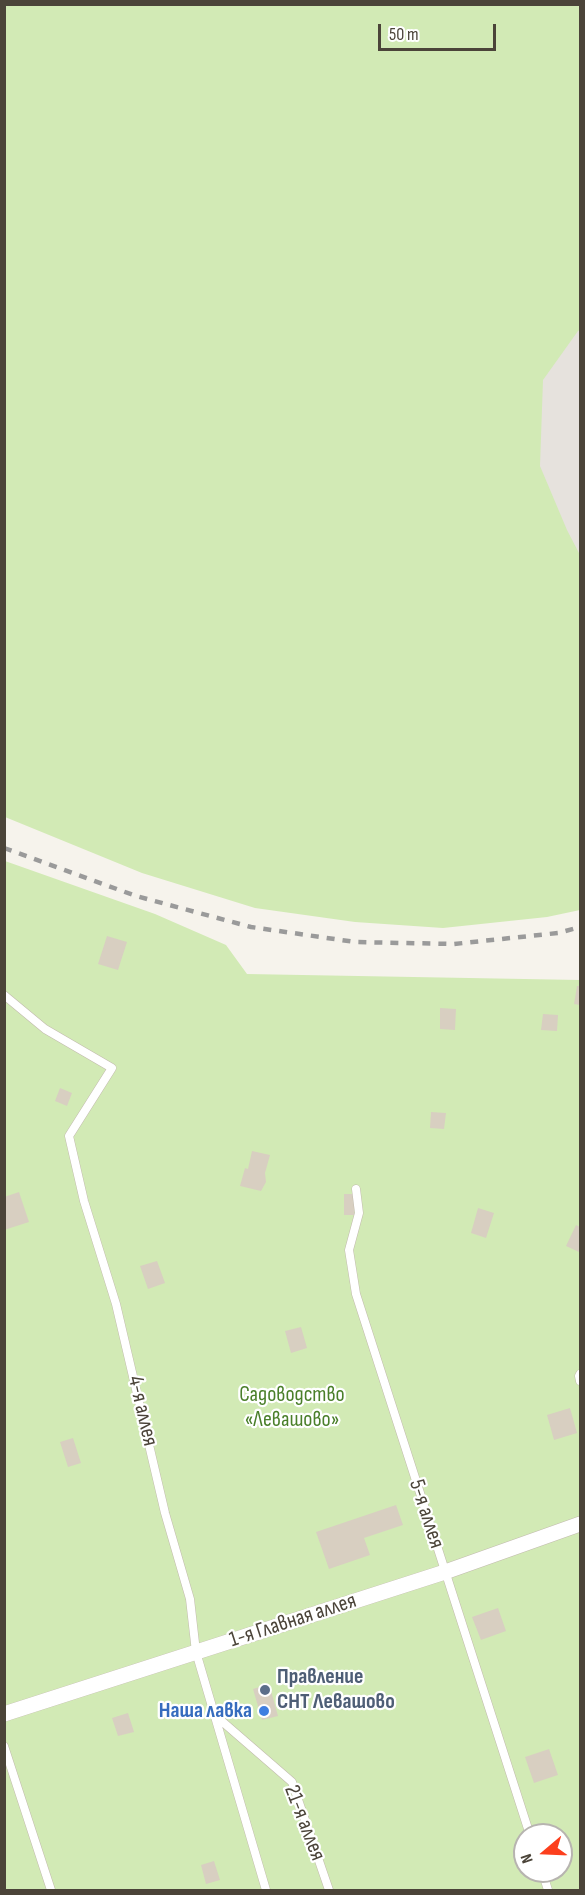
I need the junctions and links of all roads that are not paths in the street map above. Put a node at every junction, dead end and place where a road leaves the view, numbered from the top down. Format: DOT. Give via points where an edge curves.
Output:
graph roads {
  1 [pos="4,995"];
  2 [pos="356,1189"];
  3 [pos="580,1374"];
  4 [pos="580,1381"];
  5 [pos="580,1524"];
  6 [pos="445,1572"];
  7 [pos="196,1652"];
  8 [pos="4,1714"];
  9 [pos="215,1716"];
  10 [pos="4,1746"];
  11 [pos="526,1823"];
  12 [pos="51,1890"];
  13 [pos="266,1890"];
  14 [pos="329,1890"];
  1 -- 7 [label="lane, 4-я аллея" via="45,1029 112,1068 69,1136 190,1599"];
  2 -- 6 [label="lane, 5-я аллея" via="359,1213 349,1250 356,1294"];
  3 -- 4 [label="lane"];
  5 -- 6 [label="street, 1-я Главная аллея"];
  6 -- 7 [label="street, 1-я Главная аллея"];
  6 -- 11 [label="lane, 5-я аллея"];
  7 -- 8 [label="street, 1-я Главная аллея"];
  7 -- 9 [label="lane, 4-я аллея"];
  9 -- 13 [label="lane, 4-я аллея"];
  9 -- 14 [label="lane, 21-я аллея" via="292,1782"];
  10 -- 12 [label="lane"];
}
